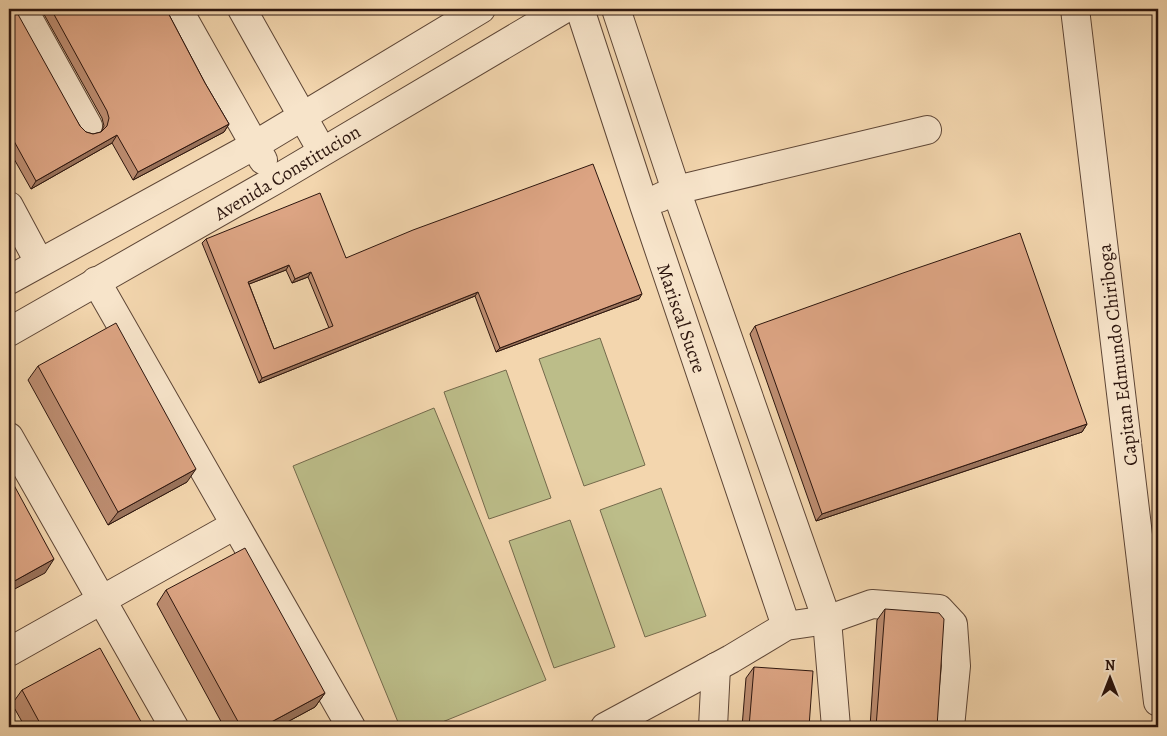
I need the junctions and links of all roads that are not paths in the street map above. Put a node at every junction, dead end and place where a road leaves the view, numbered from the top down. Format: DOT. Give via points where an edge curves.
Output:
graph roads {
  1 [pos="23,9"];
  2 [pos="178,9"];
  3 [pos="242,9"];
  4 [pos="482,9"];
  5 [pos="564,9"];
  6 [pos="580,9"];
  7 [pos="616,9"];
  8 [pos="1076,9"];
  9 [pos="303,116"];
  10 [pos="88,126"];
  11 [pos="927,130"];
  12 [pos="255,145"];
  13 [pos="322,151"];
  14 [pos="275,180"];
  15 [pos="676,190"];
  16 [pos="644,205"];
  17 [pos="9,206"];
  18 [pos="39,262"];
  19 [pos="9,280"];
  20 [pos="96,282"];
  21 [pos="9,332"];
  22 [pos="9,437"];
  23 [pos="235,525"];
  24 [pos="102,600"];
  25 [pos="827,620"];
  26 [pos="786,626"];
  27 [pos="9,652"];
  28 [pos="716,667"];
  29 [pos="1158,702"];
  30 [pos="174,727"];
  31 [pos="351,727"];
  32 [pos="606,727"];
  33 [pos="713,727"];
  34 [pos="836,727"];
  35 [pos="950,727"];
  1 -- 10 [label="street"];
  2 -- 12 [label="street"];
  3 -- 9 [label="street"];
  4 -- 9 [label="street, Avenida Constitucion"];
  5 -- 13 [label="street, Avenida Constitucion"];
  6 -- 16 [label="street, Mariscal Sucre"];
  7 -- 15 [label="street, Mariscal Sucre"];
  8 -- 29 [label="street, Capitan Edmundo Chiriboga"];
  9 -- 12 [label="street, Avenida Constitucion"];
  9 -- 13 [label="street"];
  11 -- 15 [label="street"];
  12 -- 14 [label="street"];
  12 -- 18 [label="street, Avenida Constitucion"];
  13 -- 14 [label="street, Avenida Constitucion"];
  14 -- 20 [label="street, Avenida Constitucion"];
  15 -- 16 [label="street"];
  15 -- 25 [label="street, Mariscal Sucre"];
  16 -- 26 [label="street, Mariscal Sucre"];
  17 -- 18 [label="street"];
  18 -- 19 [label="street, Avenida Constitucion"];
  20 -- 21 [label="street, Avenida Constitucion"];
  20 -- 23 [label="street"];
  22 -- 24 [label="street"];
  23 -- 24 [label="street"];
  23 -- 31 [label="street"];
  24 -- 27 [label="street"];
  24 -- 30 [label="street"];
  25 -- 26 [label="street"];
  25 -- 34 [label="street, Mariscal Sucre"];
  25 -- 35 [label="street" via="872,604 938,609 953,624 956,666"];
  26 -- 28 [label="street"];
  28 -- 32 [label="street"];
  28 -- 33 [label="street"];
}
